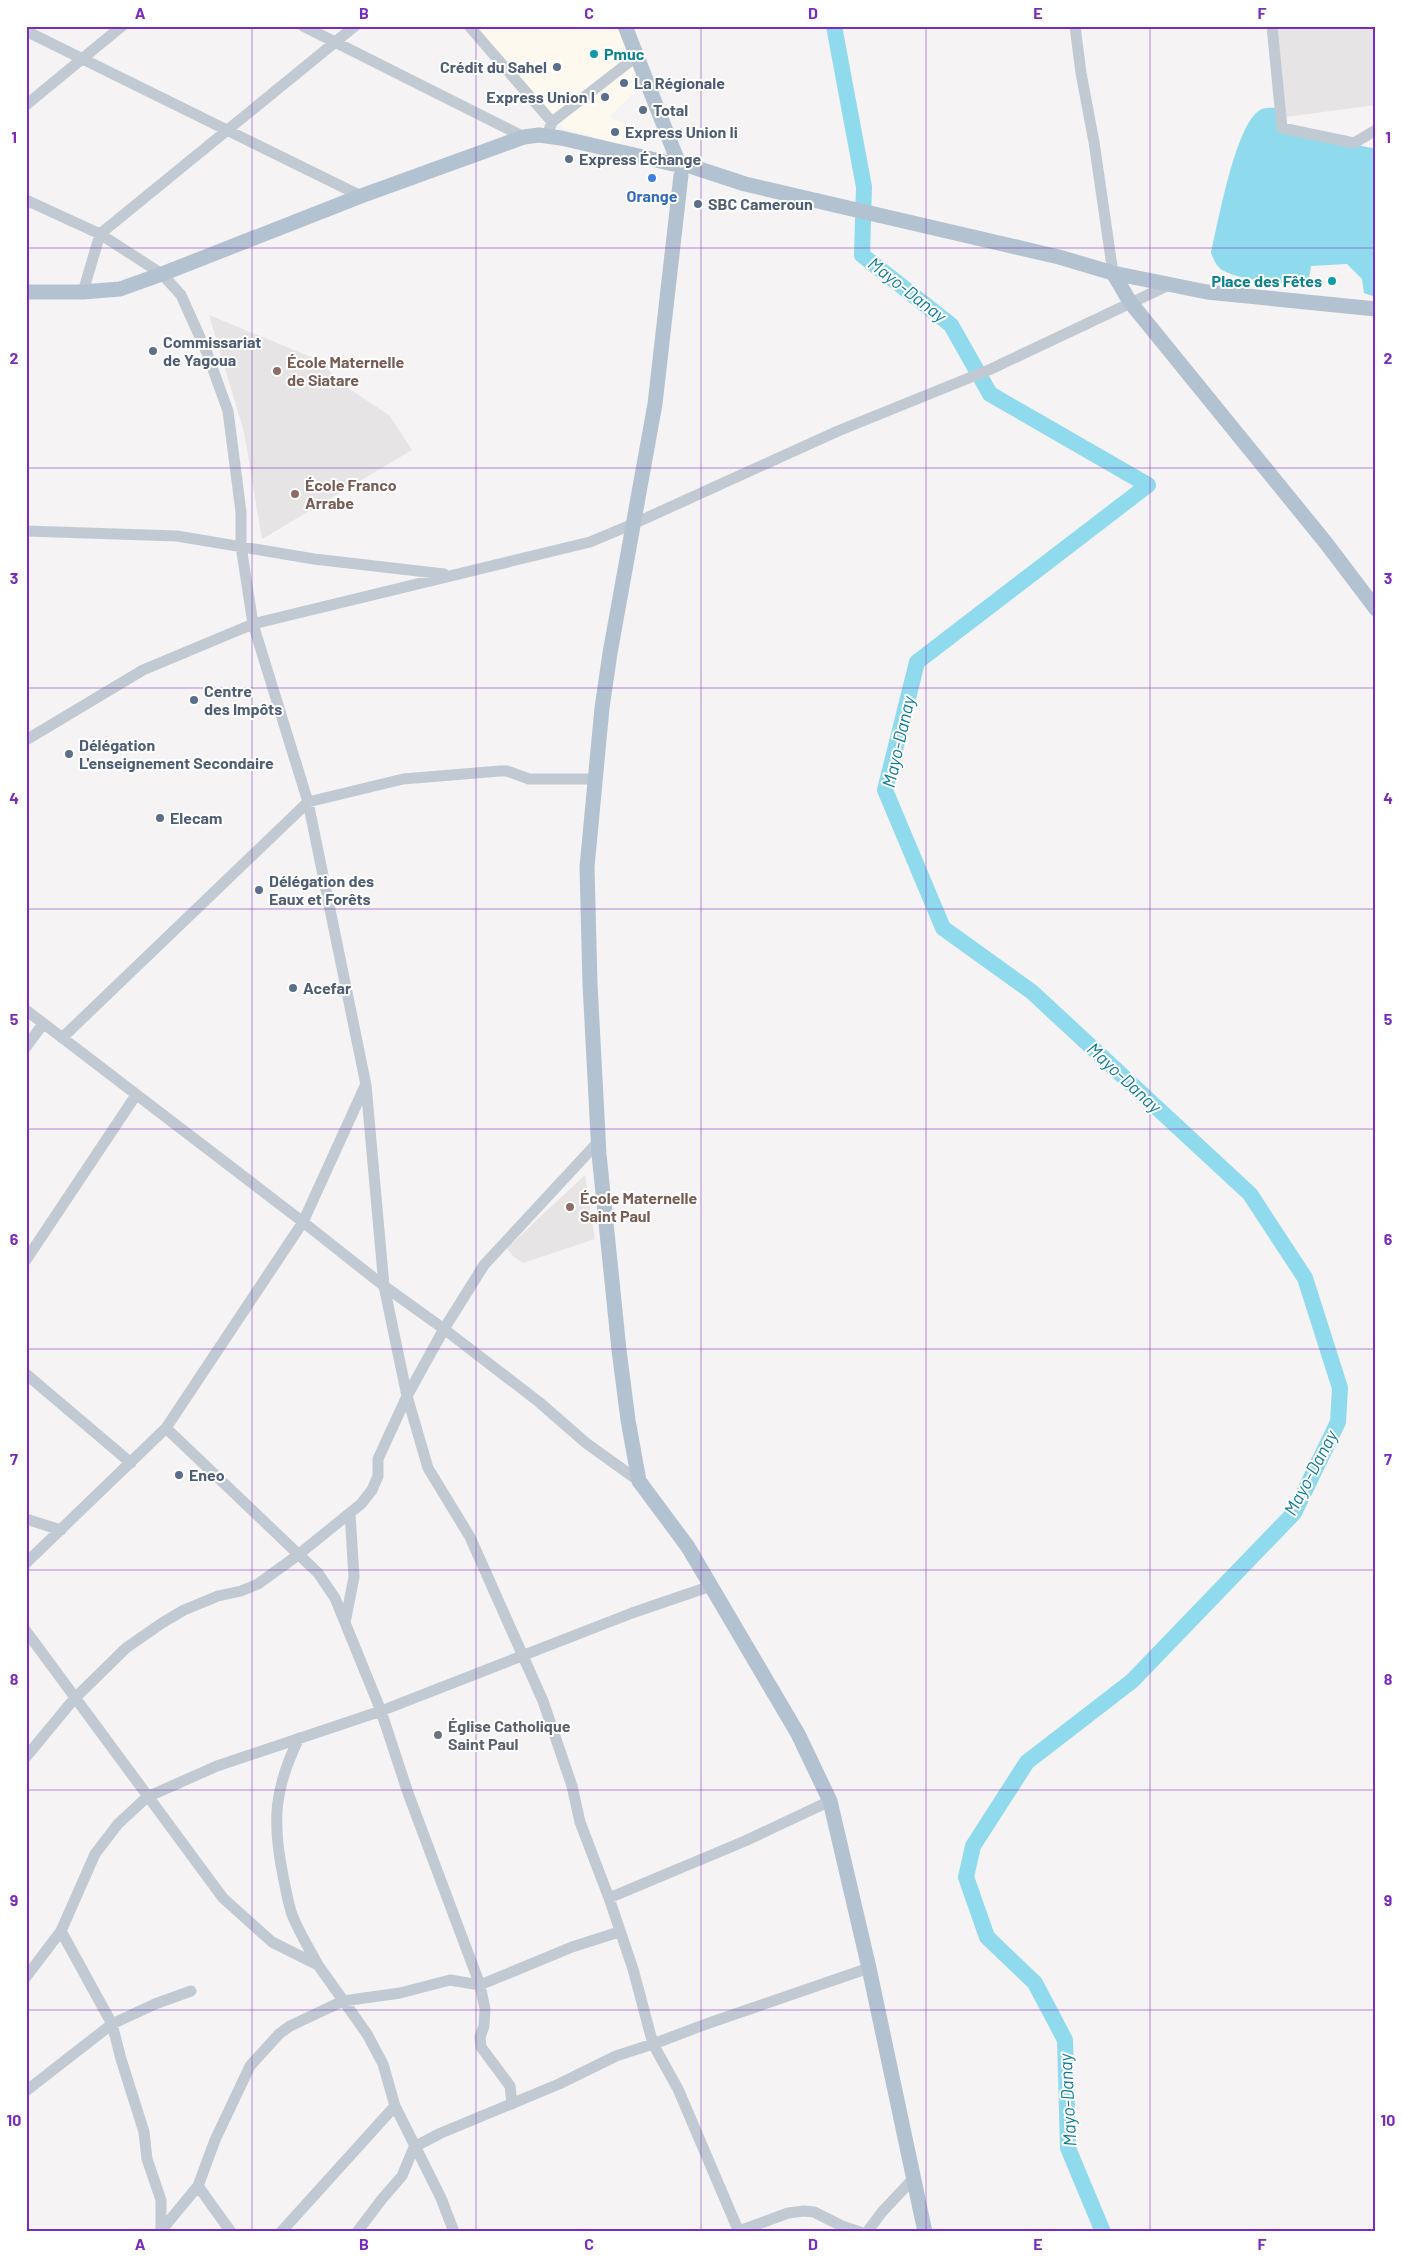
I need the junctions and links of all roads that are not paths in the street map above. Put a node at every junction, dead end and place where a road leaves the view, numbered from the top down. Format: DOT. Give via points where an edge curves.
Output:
graph roads {
  1 [pos="122,26"];
  2 [pos="303,26"];
  3 [pos="355,26"];
  4 [pos="469,26"];
  5 [pos="625,26"];
  6 [pos="1075,26"];
  7 [pos="1272,26"];
  8 [pos="26,31"];
  9 [pos="337,42"];
  10 [pos="637,56"];
  11 [pos="84,59"];
  12 [pos="26,105"];
  13 [pos="550,129"];
  14 [pos="227,130"];
  15 [pos="1376,130"];
  16 [pos="524,137"];
  17 [pos="680,166"];
  18 [pos="360,196"];
  19 [pos="26,200"];
  20 [pos="100,234"];
  21 [pos="1114,273"];
  22 [pos="162,274"];
  23 [pos="1171,284"];
  24 [pos="26,292"];
  25 [pos="83,292"];
  26 [pos="1130,302"];
  27 [pos="1376,309"];
  28 [pos="633,524"];
  29 [pos="26,531"];
  30 [pos="241,546"];
  31 [pos="453,575"];
  32 [pos="1376,609"];
  33 [pos="253,624"];
  34 [pos="26,740"];
  35 [pos="595,779"];
  36 [pos="308,802"];
  37 [pos="26,1010"];
  38 [pos="43,1024"];
  39 [pos="62,1038"];
  40 [pos="26,1046"];
  41 [pos="366,1084"];
  42 [pos="136,1095"];
  43 [pos="599,1141"];
  44 [pos="303,1222"];
  45 [pos="26,1260"];
  46 [pos="384,1286"];
  47 [pos="444,1329"];
  48 [pos="26,1374"];
  49 [pos="407,1396"];
  50 [pos="166,1428"];
  51 [pos="131,1463"];
  52 [pos="639,1481"];
  53 [pos="350,1513"];
  54 [pos="26,1519"];
  55 [pos="61,1530"];
  56 [pos="298,1555"];
  57 [pos="26,1563"];
  58 [pos="711,1586"];
  59 [pos="345,1623"];
  60 [pos="26,1631"];
  61 [pos="523,1657"];
  62 [pos="74,1699"];
  63 [pos="381,1711"];
  64 [pos="299,1738"];
  65 [pos="26,1757"];
  66 [pos="147,1797"];
  67 [pos="830,1800"];
  68 [pos="609,1898"];
  69 [pos="61,1931"];
  70 [pos="619,1932"];
  71 [pos="318,1965"];
  72 [pos="869,1968"];
  73 [pos="26,1977"];
  74 [pos="480,1985"];
  75 [pos="191,1991"];
  76 [pos="343,2001"];
  77 [pos="112,2024"];
  78 [pos="653,2044"];
  79 [pos="26,2090"];
  80 [pos="512,2104"];
  81 [pos="395,2106"];
  82 [pos="414,2146"];
  83 [pos="913,2180"];
  84 [pos="198,2186"];
  85 [pos="160,2231"];
  86 [pos="739,2231"];
  87 [pos="231,2232"];
  88 [pos="280,2232"];
  89 [pos="357,2232"];
  90 [pos="454,2232"];
  91 [pos="860,2232"];
  92 [pos="867,2232"];
  93 [pos="925,2232"];
  1 -- 11 [label="street"];
  2 -- 9 [label="street"];
  3 -- 9 [label="street"];
  4 -- 13 [label="street"];
  5 -- 10 [label="main road"];
  6 -- 21 [label="street"];
  7 -- 15 [label="street" via="1282,128 1354,143"];
  8 -- 11 [label="street"];
  9 -- 14 [label="street"];
  9 -- 16 [label="street"];
  10 -- 13 [label="street"];
  10 -- 17 [label="main road"];
  11 -- 12 [label="street"];
  11 -- 14 [label="street"];
  13 -- 16 [label="main road"];
  13 -- 17 [label="main road"];
  14 -- 18 [label="street"];
  14 -- 20 [label="street"];
  16 -- 18 [label="main road"];
  17 -- 21 [label="main road"];
  17 -- 28 [label="main road" via="655,404"];
  18 -- 22 [label="main road"];
  19 -- 20 [label="street"];
  20 -- 22 [label="street"];
  20 -- 25 [label="street"];
  21 -- 23 [label="main road"];
  21 -- 26 [label="main road"];
  22 -- 25 [label="main road" via="120,288"];
  22 -- 30 [label="street" via="181,296 207,353 228,411 241,512"];
  23 -- 26 [label="street"];
  23 -- 27 [label="main road" via="1207,292"];
  24 -- 25 [label="main road"];
  26 -- 28 [label="street" via="991,369 838,431"];
  26 -- 32 [label="main road"];
  28 -- 31 [label="street" via="571,548"];
  28 -- 35 [label="main road" via="610,654"];
  29 -- 30 [label="street" via="178,536"];
  30 -- 31 [label="street"];
  30 -- 33 [label="street"];
  31 -- 33 [label="street"];
  33 -- 34 [label="street" via="143,670"];
  33 -- 36 [label="street"];
  35 -- 36 [label="street" via="528,779 500,771 403,779"];
  35 -- 43 [label="main road" via="587,867"];
  36 -- 39 [label="street"];
  36 -- 41 [label="street"];
  37 -- 38 [label="street"];
  38 -- 39 [label="street"];
  38 -- 40 [label="street"];
  39 -- 42 [label="street"];
  41 -- 44 [label="street"];
  41 -- 46 [label="street"];
  42 -- 44 [label="street"];
  42 -- 45 [label="street"];
  43 -- 47 [label="street" via="484,1265"];
  43 -- 52 [label="main road" via="619,1350"];
  44 -- 46 [label="street"];
  44 -- 50 [label="street"];
  46 -- 47 [label="street"];
  46 -- 49 [label="street"];
  47 -- 49 [label="street"];
  47 -- 52 [label="street" via="539,1402 586,1443"];
  48 -- 51 [label="street"];
  49 -- 53 [label="street" via="378,1459 378,1476 372,1490"];
  49 -- 61 [label="street" via="428,1468 470,1537"];
  50 -- 51 [label="street"];
  50 -- 56 [label="street"];
  51 -- 55 [label="street"];
  52 -- 58 [label="main road" via="688,1547"];
  53 -- 56 [label="street"];
  53 -- 59 [label="street" via="354,1577"];
  54 -- 55 [label="street"];
  55 -- 57 [label="street"];
  56 -- 59 [label="street" via="329,1588"];
  56 -- 62 [label="street" via="258,1584 218,1596 162,1623 126,1648"];
  58 -- 61 [label="street" via="632,1613"];
  58 -- 67 [label="main road" via="798,1734"];
  59 -- 63 [label="street"];
  60 -- 62 [label="street"];
  61 -- 63 [label="street"];
  61 -- 68 [label="street" via="543,1701 572,1786 580,1822"];
  62 -- 65 [label="street"];
  62 -- 66 [label="street"];
  63 -- 64 [label="street"];
  63 -- 74 [label="street"];
  64 -- 66 [label="street" via="217,1766"];
  64 -- 71 [label="street" via="278,1795 277,1836 293,1916"];
  66 -- 69 [label="street" via="118,1824 95,1854"];
  66 -- 71 [label="street" via="223,1898 272,1942"];
  67 -- 68 [label="street"];
  67 -- 72 [label="main road"];
  68 -- 70 [label="street"];
  69 -- 73 [label="street"];
  69 -- 77 [label="street"];
  70 -- 74 [label="street" via="572,1947"];
  70 -- 78 [label="street"];
  71 -- 76 [label="street"];
  72 -- 78 [label="street"];
  72 -- 83 [label="main road"];
  74 -- 76 [label="street" via="450,1980 400,1993"];
  74 -- 80 [label="street" via="485,2009 481,2047 510,2086"];
  75 -- 77 [label="street"];
  76 -- 81 [label="street" via="367,2034 383,2064"];
  76 -- 84 [label="street" via="290,2026 250,2066 215,2140"];
  77 -- 79 [label="street"];
  77 -- 85 [label="street" via="161,2200"];
  78 -- 80 [label="street" via="616,2056"];
  78 -- 86 [label="street" via="678,2089"];
  80 -- 82 [label="street"];
  81 -- 82 [label="street"];
  81 -- 88 [label="street"];
  82 -- 89 [label="street" via="402,2176"];
  82 -- 90 [label="street" via="441,2198"];
  83 -- 92 [label="street"];
  83 -- 93 [label="main road"];
  84 -- 85 [label="street"];
  84 -- 87 [label="street"];
  86 -- 91 [label="street" via="788,2213 804,2211 814,2212"];
}
